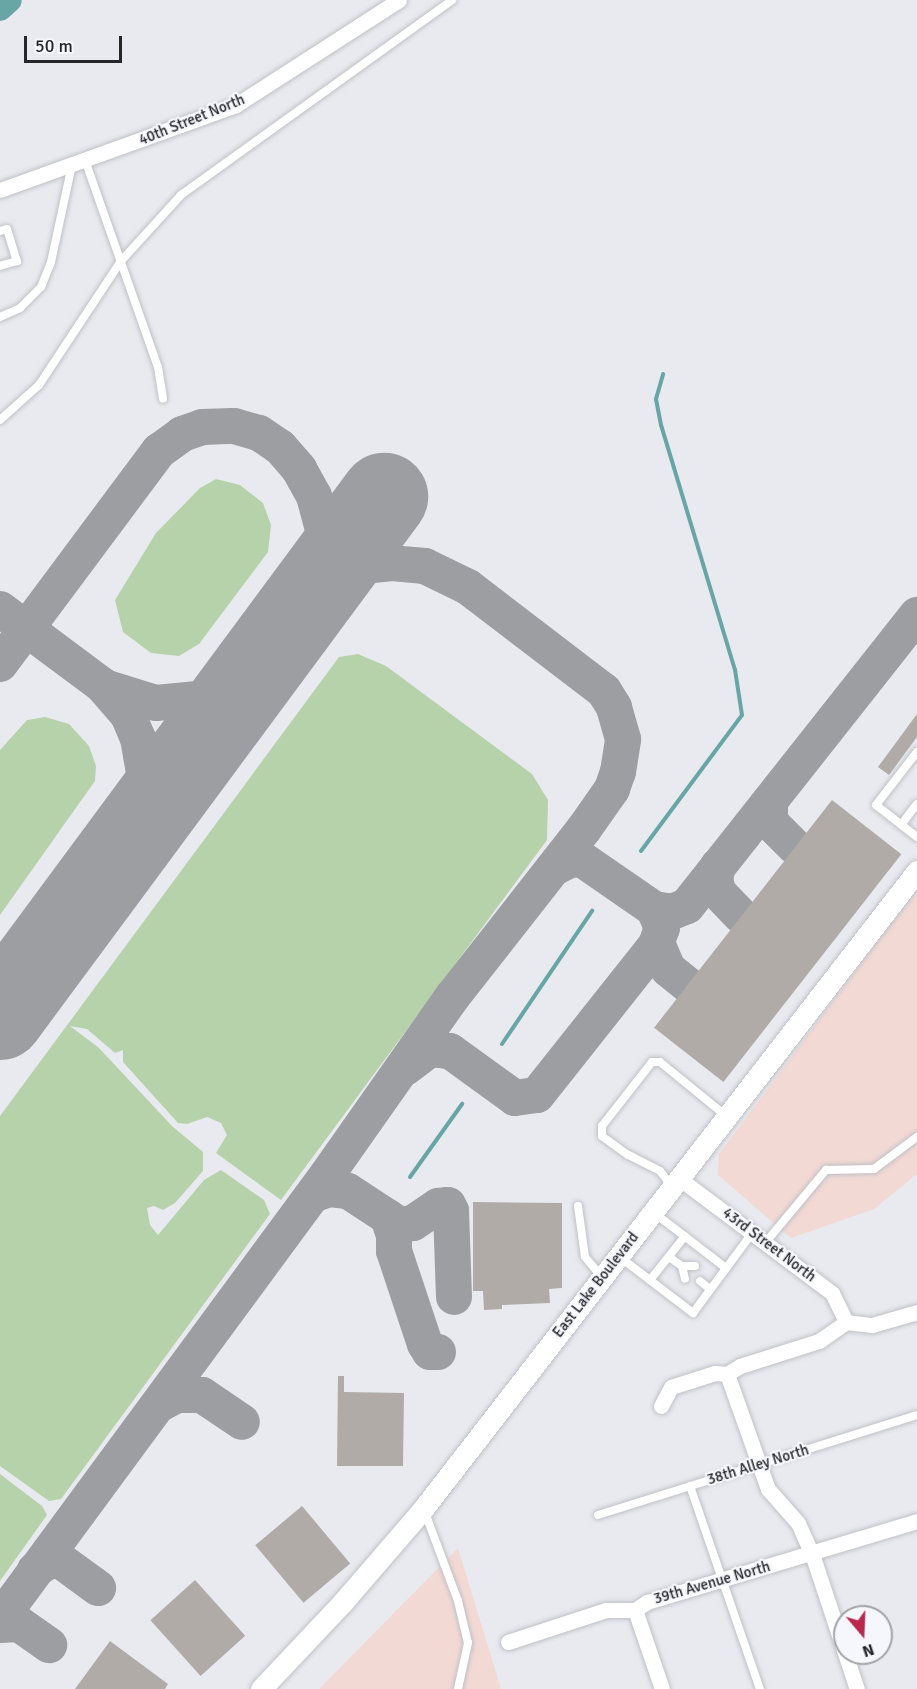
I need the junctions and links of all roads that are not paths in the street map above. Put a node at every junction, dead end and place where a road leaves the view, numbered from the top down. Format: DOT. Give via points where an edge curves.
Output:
graph roads {
  1 [pos="399,0"];
  2 [pos="452,0"];
  3 [pos="79,162"];
  4 [pos="0,190"];
  5 [pos="0,231"];
  6 [pos="121,261"];
  7 [pos="0,266"];
  8 [pos="0,317"];
  9 [pos="163,399"];
  10 [pos="0,420"];
  11 [pos="917,752"];
  12 [pos="917,804"];
  13 [pos="901,825"];
  14 [pos="917,837"];
  15 [pos="917,871"];
  16 [pos="726,1116"];
  17 [pos="917,1137"];
  18 [pos="676,1183"];
  19 [pos="578,1206"];
  20 [pos="652,1212"];
  21 [pos="753,1232"];
  22 [pos="686,1236"];
  23 [pos="766,1242"];
  24 [pos="619,1257"];
  25 [pos="669,1257"];
  26 [pos="682,1266"];
  27 [pos="726,1268"];
  28 [pos="602,1277"];
  29 [pos="650,1280"];
  30 [pos="917,1312"];
  31 [pos="846,1322"];
  32 [pos="727,1374"];
  33 [pos="661,1406"];
  34 [pos="917,1415"];
  35 [pos="759,1464"];
  36 [pos="690,1486"];
  37 [pos="423,1509"];
  38 [pos="598,1515"];
  39 [pos="917,1521"];
  40 [pos="812,1554"];
  41 [pos="723,1579"];
  42 [pos="635,1610"];
  43 [pos="508,1642"];
  44 [pos="261,1689"];
  45 [pos="458,1689"];
  46 [pos="662,1689"];
  47 [pos="760,1689"];
  48 [pos="857,1689"];
  1 -- 3 [label="street, 40th Street North" via="236,105"];
  2 -- 6 [label="lane" via="221,163 181,195"];
  3 -- 4 [label="street, 40th Street North"];
  3 -- 6 [label="lane"];
  3 -- 8 [label="lane" via="41,287 20,308"];
  5 -- 7 [label="lane" via="7,229 17,261"];
  6 -- 9 [label="lane" via="158,367"];
  6 -- 10 [label="lane" via="39,385"];
  11 -- 13 [label="lane" via="876,806"];
  12 -- 13 [label="lane"];
  13 -- 14 [label="lane"];
  15 -- 16 [label="street, East Lake Boulevard"];
  16 -- 18 [label="street, East Lake Boulevard"];
  16 -- 18 [label="lane" via="660,1062 652,1062 602,1126 602,1136"];
  17 -- 23 [label="lane" via="874,1169 826,1170"];
  18 -- 20 [label="street, East Lake Boulevard"];
  18 -- 21 [label="street, 43rd Street North"];
  19 -- 28 [label="lane" via="585,1257"];
  20 -- 22 [label="lane"];
  20 -- 24 [label="street, East Lake Boulevard"];
  21 -- 23 [label="street, 43rd Street North"];
  21 -- 27 [label="lane"];
  22 -- 25 [label="lane"];
  22 -- 27 [label="lane"];
  23 -- 31 [label="street, 43rd Street North" via="832,1293"];
  24 -- 28 [label="street, East Lake Boulevard"];
  24 -- 29 [label="lane"];
  25 -- 26 [label="lane"];
  25 -- 29 [label="lane"];
  26 -- 26 [label="lane" via="690,1272"];
  27 -- 29 [label="lane" via="704,1284 693,1312"];
  28 -- 37 [label="street, East Lake Boulevard"];
  30 -- 31 [label="street" via="872,1325"];
  31 -- 32 [label="street" via="819,1341 740,1366"];
  32 -- 33 [label="street" via="715,1373 671,1387"];
  32 -- 35 [label="street"];
  34 -- 35 [label="lane, 38th Alley North"];
  35 -- 36 [label="lane, 38th Alley North"];
  35 -- 40 [label="street" via="768,1489 798,1523"];
  36 -- 38 [label="lane, 38th Alley North"];
  36 -- 41 [label="lane"];
  37 -- 44 [label="street, East Lake Boulevard"];
  37 -- 45 [label="lane" via="458,1601 468,1643"];
  39 -- 40 [label="street, 39th Avenue North"];
  40 -- 41 [label="street, 39th Avenue North"];
  40 -- 48 [label="street"];
  41 -- 42 [label="street, 39th Avenue North" via="647,1602"];
  41 -- 47 [label="lane"];
  42 -- 43 [label="street, 39th Avenue North" via="606,1610"];
  42 -- 46 [label="street"];
}
